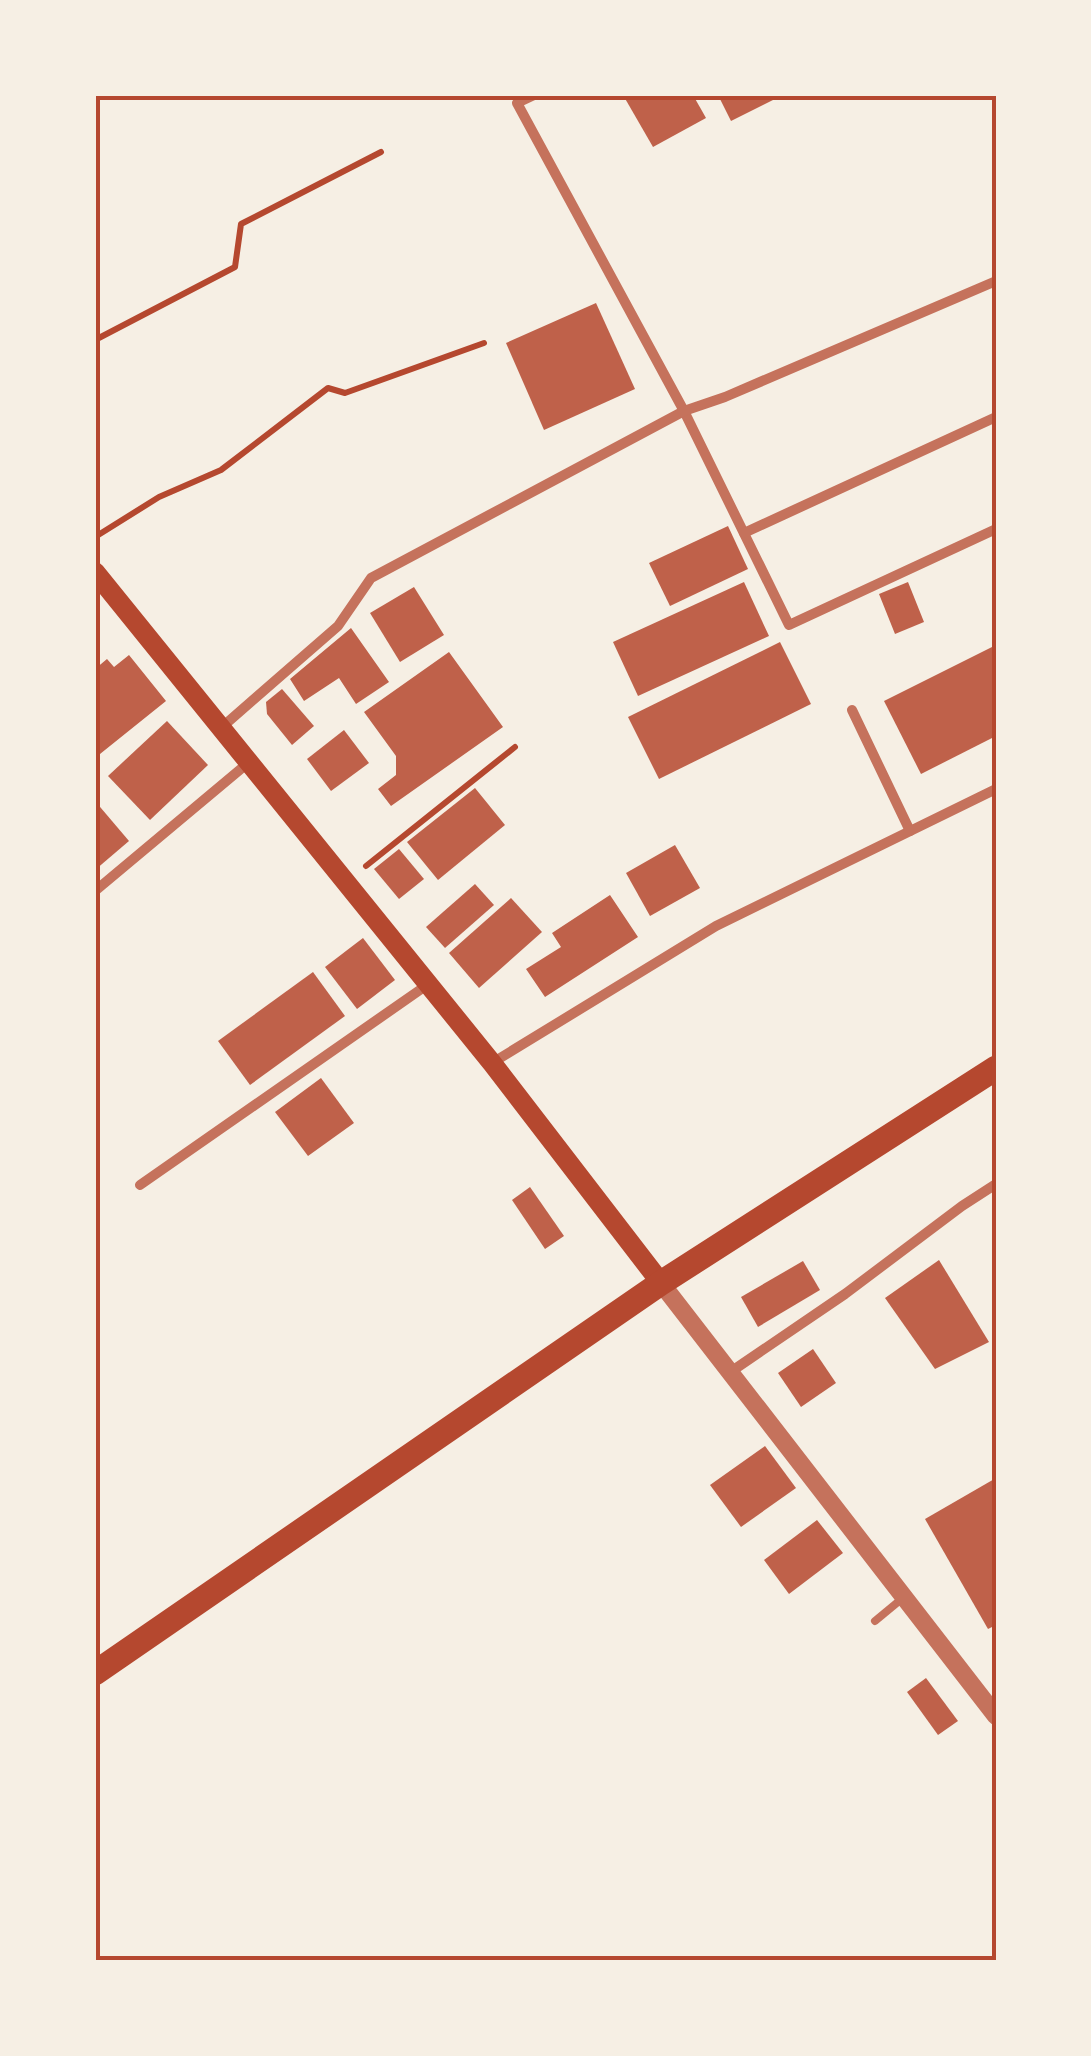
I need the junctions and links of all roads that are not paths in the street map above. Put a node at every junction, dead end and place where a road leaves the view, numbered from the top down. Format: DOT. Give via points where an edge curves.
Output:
graph roads {
  1 [pos="534,95"];
  2 [pos="996,280"];
  3 [pos="684,412"];
  4 [pos="996,418"];
  5 [pos="996,528"];
  6 [pos="744,532"];
  7 [pos="95,572"];
  8 [pos="852,710"];
  9 [pos="220,728"];
  10 [pos="248,763"];
  11 [pos="996,789"];
  12 [pos="910,832"];
  13 [pos="95,892"];
  14 [pos="428,984"];
  15 [pos="492,1063"];
  16 [pos="996,1068"];
  17 [pos="140,1184"];
  18 [pos="996,1184"];
  19 [pos="661,1283"];
  20 [pos="729,1373"];
  21 [pos="904,1597"];
  22 [pos="875,1621"];
  23 [pos="95,1674"];
  24 [pos="996,1716"];
  1 -- 3 [label="street" via="516,103"];
  2 -- 3 [label="street"];
  3 -- 6 [label="street"];
  3 -- 9 [label="street" via="371,578 338,626"];
  4 -- 6 [label="street"];
  5 -- 6 [label="street" via="790,625"];
  7 -- 9 [label="main road"];
  8 -- 12 [label="street"];
  9 -- 10 [label="main road"];
  10 -- 13 [label="street"];
  10 -- 14 [label="main road"];
  11 -- 12 [label="street"];
  12 -- 15 [label="street" via="716,926"];
  14 -- 15 [label="main road"];
  14 -- 17 [label="street"];
  15 -- 19 [label="main road"];
  16 -- 19 [label="highway"];
  18 -- 20 [label="street"];
  19 -- 20 [label="street"];
  19 -- 23 [label="highway"];
  20 -- 21 [label="street"];
  21 -- 22 [label="lane"];
  21 -- 24 [label="street"];
}
